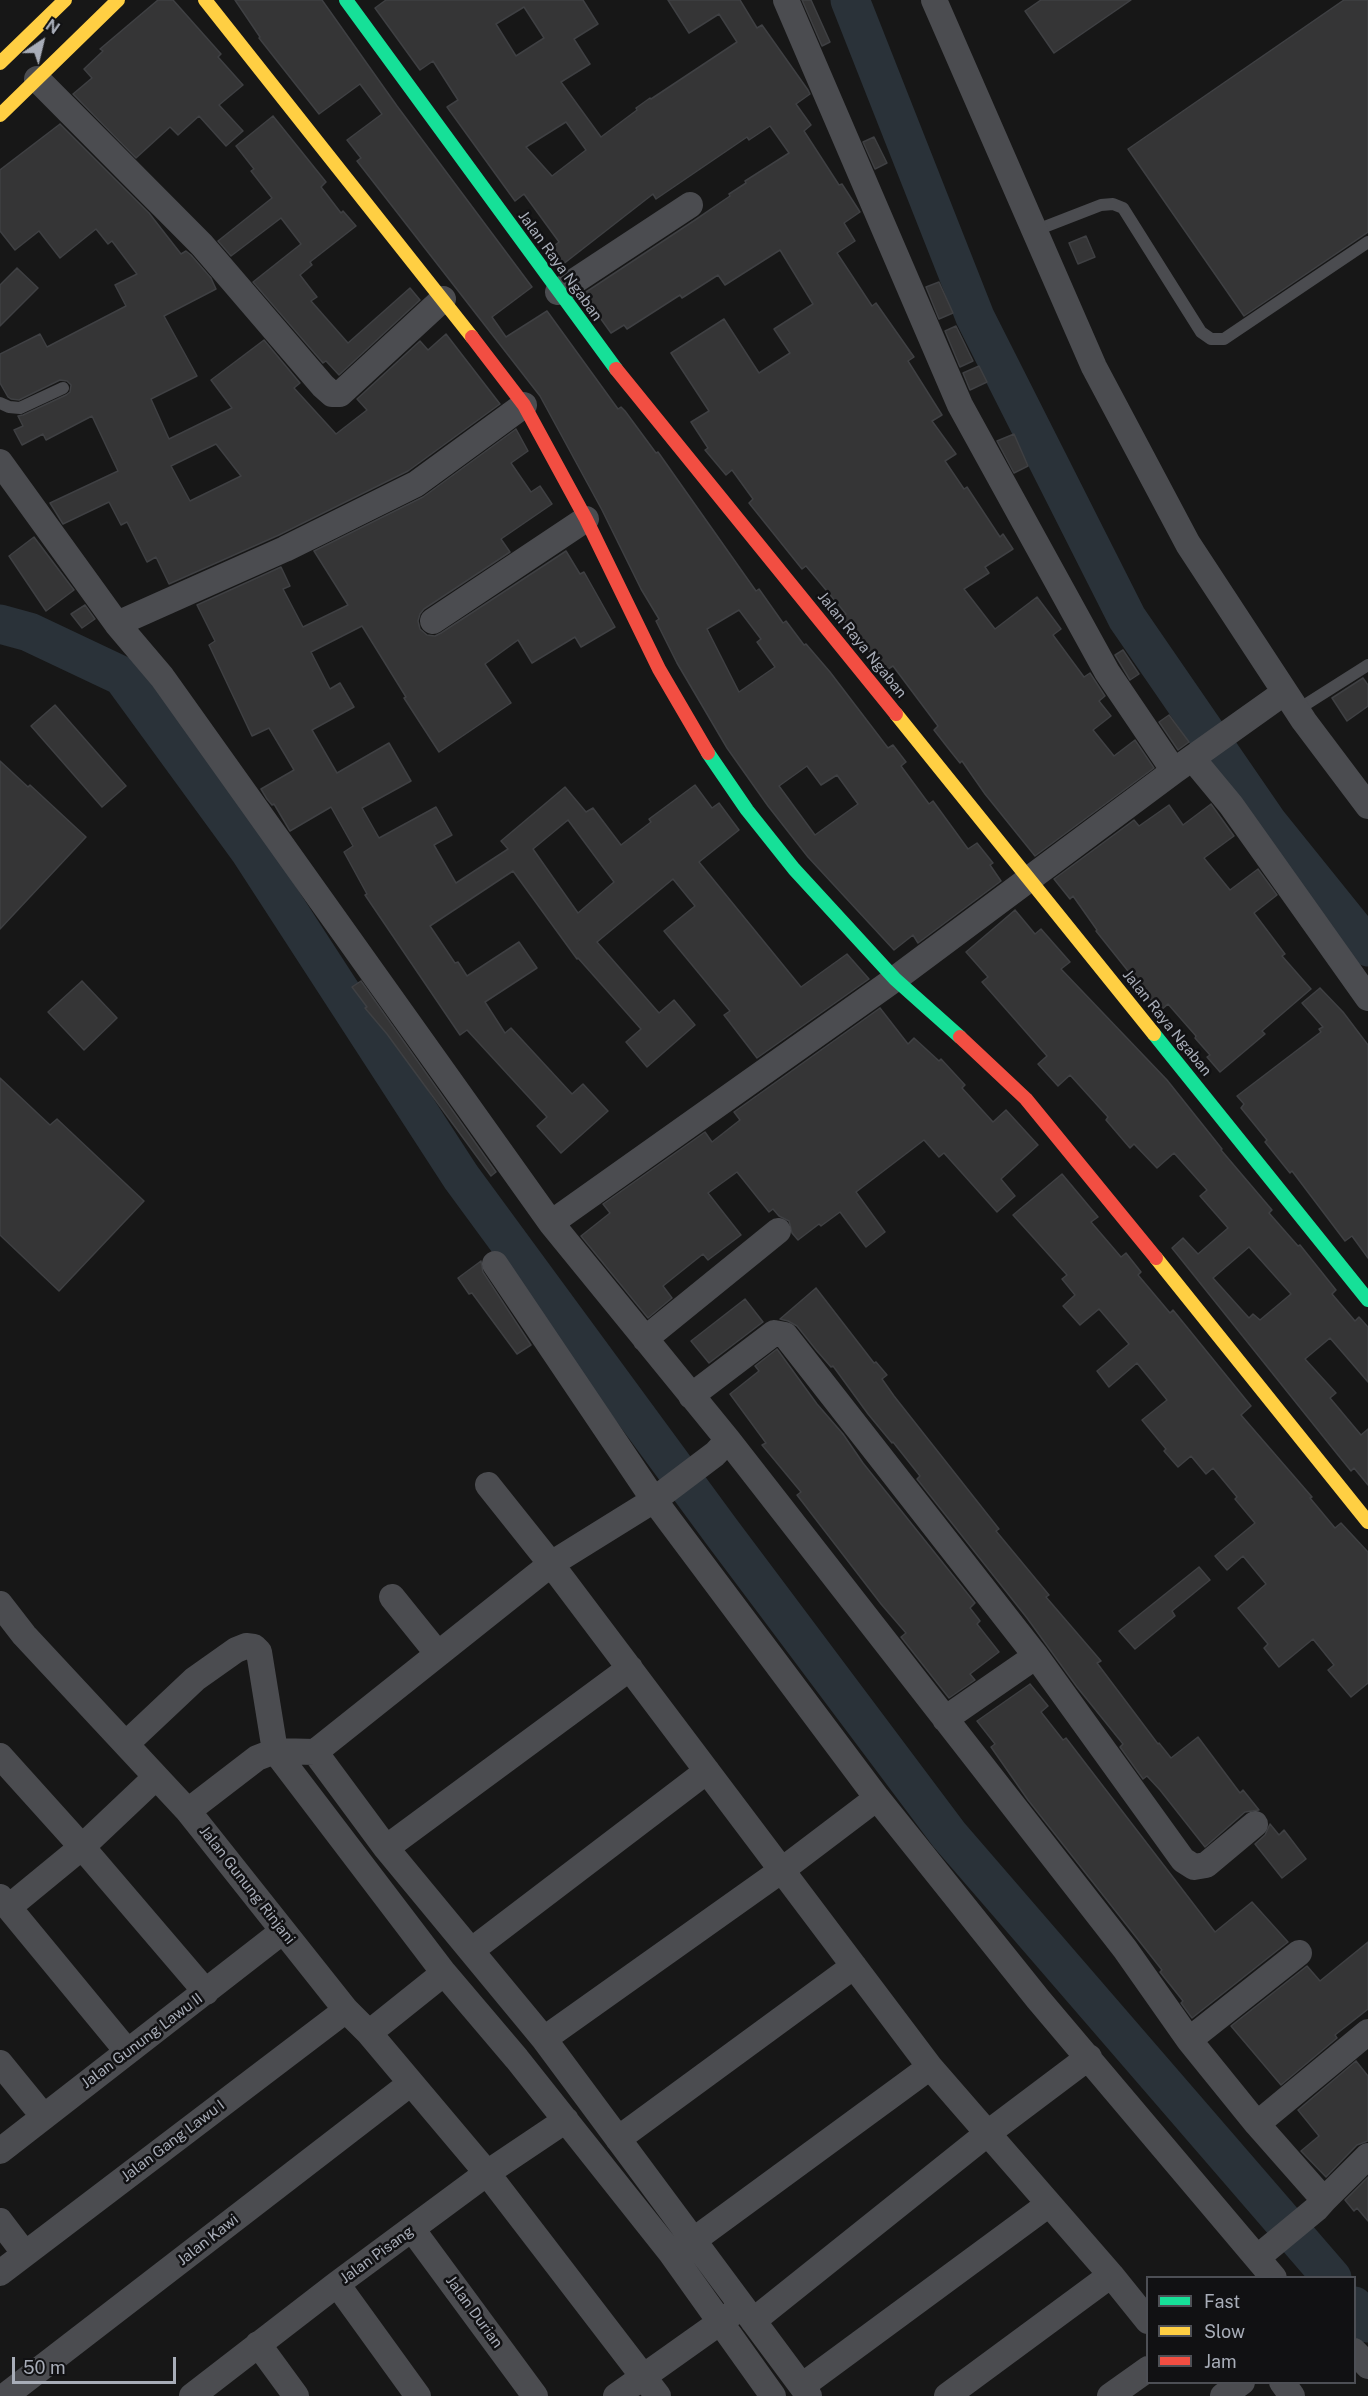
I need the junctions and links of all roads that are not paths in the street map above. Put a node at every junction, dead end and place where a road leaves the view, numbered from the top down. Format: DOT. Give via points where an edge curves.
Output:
graph roads {
  1 [pos="65,0"];
  2 [pos="117,0"];
  3 [pos="205,0"];
  4 [pos="346,0"];
  5 [pos="786,0"];
  6 [pos="934,0"];
  7 [pos="0,63"];
  8 [pos="37,79"];
  9 [pos="0,115"];
  10 [pos="690,205"];
  11 [pos="1035,231"];
  12 [pos="1368,242"];
  13 [pos="558,292"];
  14 [pos="443,299"];
  15 [pos="63,388"];
  16 [pos="0,403"];
  17 [pos="524,405"];
  18 [pos="0,462"];
  19 [pos="586,519"];
  20 [pos="433,621"];
  21 [pos="117,624"];
  22 [pos="1368,665"];
  23 [pos="1291,701"];
  24 [pos="1188,760"];
  25 [pos="1368,806"];
  26 [pos="1029,878"];
  27 [pos="895,979"];
  28 [pos="1368,998"];
  29 [pos="551,1223"];
  30 [pos="778,1231"];
  31 [pos="495,1264"];
  32 [pos="1368,1300"];
  33 [pos="645,1339"];
  34 [pos="691,1396"];
  35 [pos="721,1447"];
  36 [pos="488,1485"];
  37 [pos="654,1500"];
  38 [pos="1368,1522"];
  39 [pos="551,1564"];
  40 [pos="392,1597"];
  41 [pos="2,1612"];
  42 [pos="438,1654"];
  43 [pos="1036,1656"];
  44 [pos="630,1668"];
  45 [pos="945,1719"];
  46 [pos="127,1743"];
  47 [pos="275,1751"];
  48 [pos="315,1752"];
  49 [pos="0,1756"];
  50 [pos="707,1771"];
  51 [pos="156,1777"];
  52 [pos="877,1798"];
  53 [pos="188,1811"];
  54 [pos="1255,1824"];
  55 [pos="82,1847"];
  56 [pos="386,1848"];
  57 [pos="782,1870"];
  58 [pos="5,1902"];
  59 [pos="283,1931"];
  60 [pos="472,1950"];
  61 [pos="1299,1953"];
  62 [pos="854,1966"];
  63 [pos="444,1974"];
  64 [pos="206,1992"];
  65 [pos="346,2010"];
  66 [pos="1368,2032"];
  67 [pos="369,2033"];
  68 [pos="544,2039"];
  69 [pos="1189,2040"];
  70 [pos="127,2051"];
  71 [pos="1089,2057"];
  72 [pos="0,2063"];
  73 [pos="930,2067"];
  74 [pos="411,2083"];
  75 [pos="44,2117"];
  76 [pos="566,2120"];
  77 [pos="1257,2124"];
  78 [pos="987,2133"];
  79 [pos="618,2139"];
  80 [pos="0,2151"];
  81 [pos="1368,2156"];
  82 [pos="487,2173"];
  83 [pos="1049,2204"];
  84 [pos="1320,2204"];
  85 [pos="0,2221"];
  86 [pos="412,2229"];
  87 [pos="693,2240"];
  88 [pos="25,2254"];
  89 [pos="1268,2272"];
  90 [pos="0,2273"];
  91 [pos="1111,2276"];
  92 [pos="337,2284"];
  93 [pos="748,2313"];
  94 [pos="1146,2319"];
  95 [pos="720,2324"];
  96 [pos="258,2344"];
  97 [pos="1356,2353"];
  98 [pos="1368,2366"];
  99 [pos="1146,2370"];
  100 [pos="1239,2384"];
  101 [pos="651,2386"];
  102 [pos="805,2391"];
  103 [pos="5,2396"];
  104 [pos="192,2396"];
  105 [pos="296,2396"];
  106 [pos="418,2396"];
  107 [pos="535,2396"];
  108 [pos="616,2396"];
  109 [pos="773,2396"];
  110 [pos="947,2396"];
  111 [pos="1110,2396"];
  112 [pos="1223,2396"];
  1 -- 7 [label="main road"];
  2 -- 8 [label="main road"];
  3 -- 14 [label="main road"];
  4 -- 13 [label="main road, Jalan Raya Ngaban"];
  5 -- 24 [label="street" via="960,405 1107,672"];
  6 -- 11 [label="street"];
  8 -- 9 [label="main road"];
  8 -- 14 [label="street" via="202,245 332,394 340,394"];
  10 -- 13 [label="street"];
  11 -- 12 [label="lane" via="1101,205 1123,208 1201,332 1211,339 1224,339"];
  11 -- 23 [label="street" via="1094,367 1188,544"];
  13 -- 26 [label="main road, Jalan Raya Ngaban" via="601,351"];
  14 -- 17 [label="main road"];
  15 -- 16 [label="lane" via="20,408"];
  17 -- 19 [label="main road"];
  17 -- 21 [label="street" via="416,483 285,549"];
  18 -- 21 [label="street"];
  19 -- 20 [label="street"];
  19 -- 27 [label="main road" via="658,669 715,765 794,869"];
  21 -- 29 [label="street" via="162,677"];
  22 -- 23 [label="lane"];
  23 -- 24 [label="street" via="1262,709"];
  23 -- 25 [label="street"];
  24 -- 26 [label="street"];
  24 -- 28 [label="street" via="1231,806"];
  26 -- 27 [label="street"];
  26 -- 32 [label="main road, Jalan Raya Ngaban"];
  27 -- 29 [label="street"];
  27 -- 38 [label="main road" via="1026,1100"];
  29 -- 33 [label="street"];
  30 -- 33 [label="street"];
  31 -- 37 [label="street"];
  33 -- 34 [label="street"];
  34 -- 35 [label="street"];
  34 -- 43 [label="street" via="774,1333 785,1335"];
  35 -- 37 [label="street"];
  35 -- 45 [label="street"];
  36 -- 39 [label="street"];
  37 -- 39 [label="street"];
  37 -- 52 [label="street"];
  39 -- 42 [label="street"];
  39 -- 44 [label="street"];
  40 -- 42 [label="street"];
  41 -- 46 [label="street, Jalan Gunung Rinjani"];
  42 -- 48 [label="street"];
  43 -- 45 [label="street"];
  43 -- 54 [label="street" via="1183,1860 1194,1867 1206,1865"];
  44 -- 50 [label="street"];
  44 -- 56 [label="street"];
  45 -- 69 [label="street" via="1125,1949"];
  46 -- 47 [label="street" via="195,1679 246,1646 260,1652"];
  46 -- 51 [label="street, Jalan Gunung Rinjani"];
  47 -- 48 [label="street"];
  47 -- 53 [label="street" via="256,1758"];
  47 -- 63 [label="street"];
  48 -- 56 [label="street"];
  49 -- 55 [label="street"];
  50 -- 57 [label="street"];
  50 -- 60 [label="street"];
  51 -- 53 [label="street, Jalan Gunung Rinjani"];
  51 -- 55 [label="street"];
  52 -- 57 [label="street"];
  52 -- 71 [label="street"];
  53 -- 59 [label="street, Jalan Gunung Rinjani"];
  55 -- 58 [label="street"];
  55 -- 64 [label="street"];
  56 -- 60 [label="street"];
  57 -- 62 [label="street"];
  57 -- 68 [label="street"];
  58 -- 70 [label="street"];
  59 -- 64 [label="street, Jalan Gunung Lawu II"];
  59 -- 65 [label="street, Jalan Gunung Rinjani"];
  60 -- 68 [label="street"];
  61 -- 69 [label="street"];
  62 -- 73 [label="street"];
  62 -- 79 [label="street"];
  63 -- 67 [label="street"];
  63 -- 76 [label="street"];
  64 -- 70 [label="street, Jalan Gunung Lawu II"];
  65 -- 67 [label="street, Jalan Gunung Rinjani"];
  65 -- 88 [label="street, Jalan Gang Lawu I"];
  66 -- 77 [label="street"];
  67 -- 74 [label="street, Jalan Gunung Rinjani"];
  68 -- 79 [label="street"];
  69 -- 77 [label="street"];
  70 -- 75 [label="street, Jalan Gunung Lawu II"];
  71 -- 78 [label="street"];
  71 -- 89 [label="street"];
  72 -- 75 [label="street"];
  73 -- 78 [label="street"];
  73 -- 87 [label="street"];
  74 -- 82 [label="street, Jalan Gunung Rinjani"];
  74 -- 103 [label="street, Jalan Kawi"];
  75 -- 80 [label="street, Jalan Gunung Lawu II"];
  76 -- 82 [label="street, Jalan Pisang"];
  76 -- 95 [label="street" via="671,2253"];
  77 -- 84 [label="street"];
  78 -- 83 [label="street"];
  78 -- 93 [label="street"];
  79 -- 87 [label="street"];
  81 -- 84 [label="street"];
  82 -- 86 [label="street, Jalan Pisang"];
  82 -- 101 [label="street, Jalan Gunung Rinjani"];
  83 -- 91 [label="street"];
  83 -- 102 [label="street"];
  84 -- 89 [label="street" via="1280,2239"];
  85 -- 88 [label="street"];
  86 -- 92 [label="street, Jalan Pisang"];
  86 -- 107 [label="street, Jalan Durian"];
  87 -- 93 [label="street"];
  88 -- 90 [label="street, Jalan Gang Lawu I"];
  91 -- 94 [label="street"];
  91 -- 110 [label="street"];
  92 -- 96 [label="street, Jalan Pisang"];
  92 -- 106 [label="street"];
  93 -- 95 [label="street"];
  93 -- 102 [label="street"];
  95 -- 101 [label="street"];
  95 -- 109 [label="street"];
  96 -- 104 [label="street, Jalan Pisang"];
  96 -- 105 [label="street"];
  97 -- 98 [label="street"];
  99 -- 111 [label="street"];
  100 -- 112 [label="street"];
  101 -- 108 [label="street"];
}
